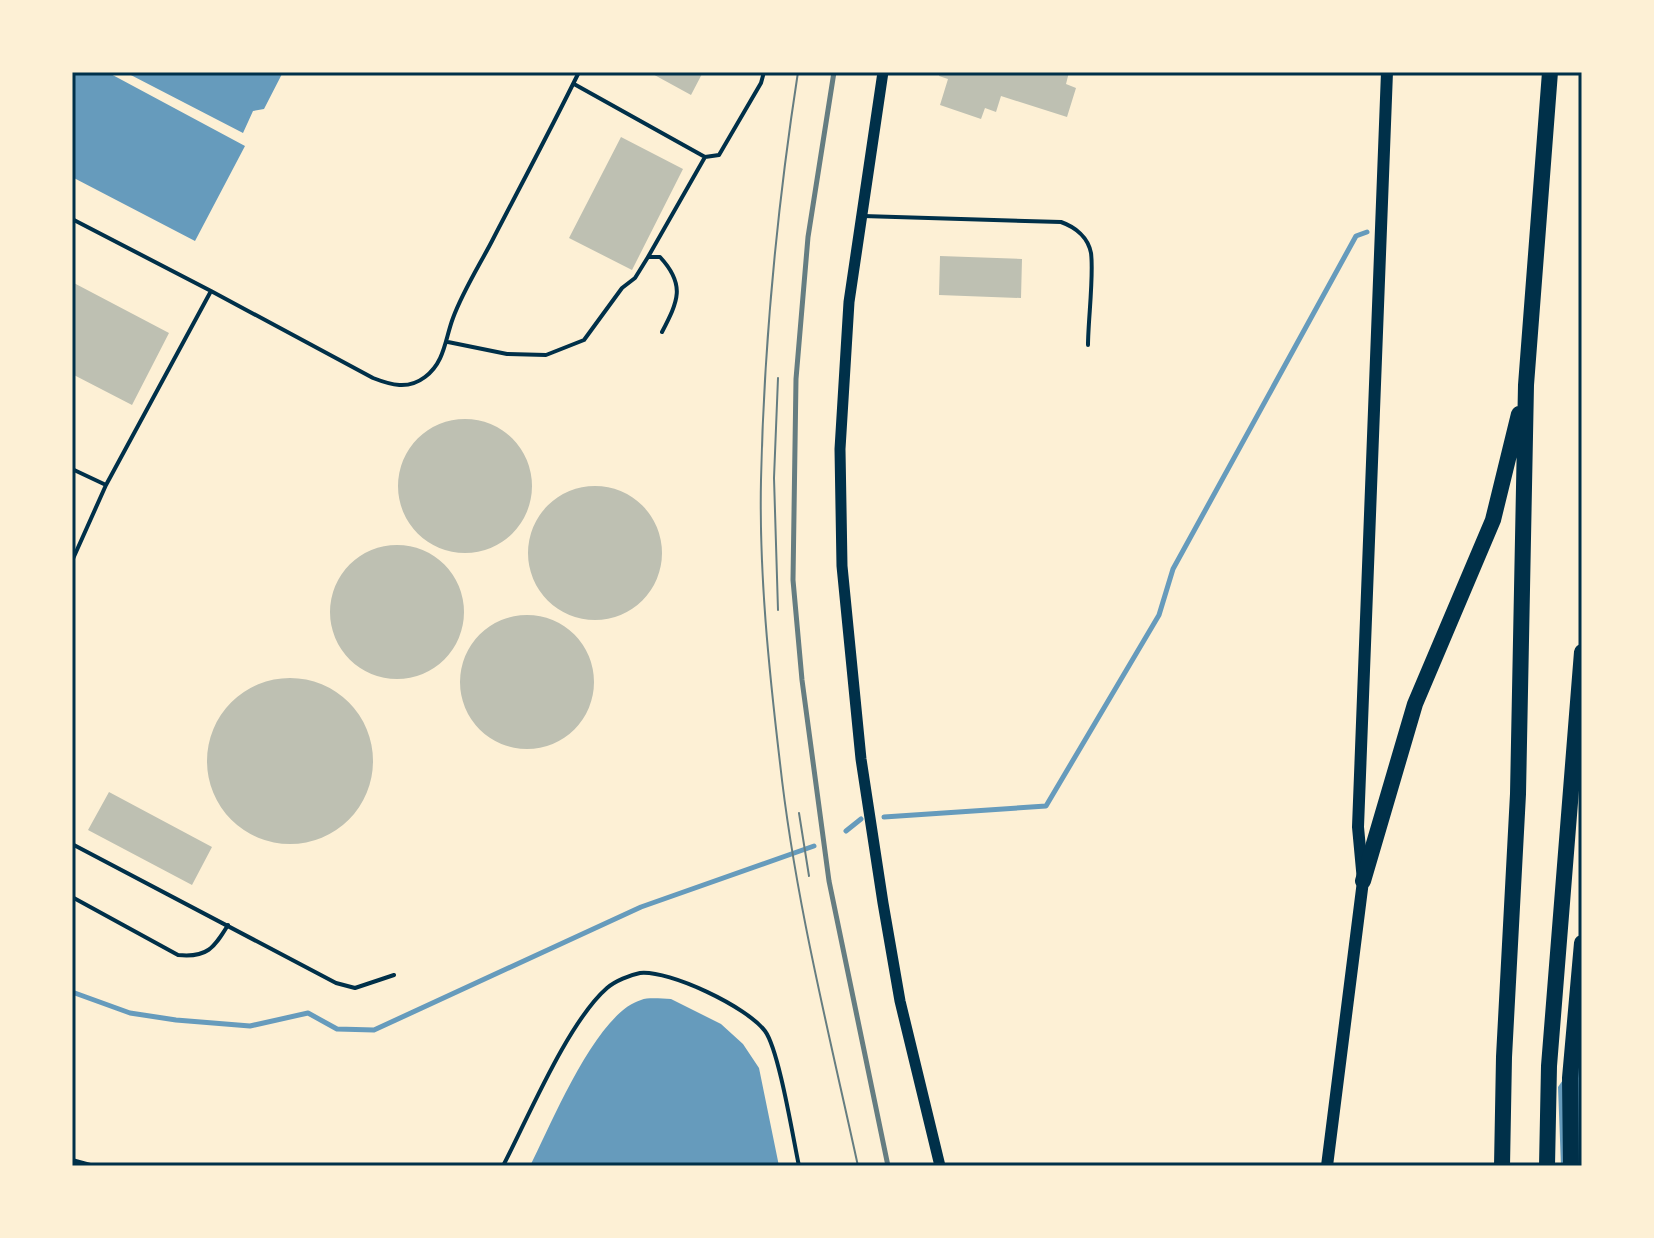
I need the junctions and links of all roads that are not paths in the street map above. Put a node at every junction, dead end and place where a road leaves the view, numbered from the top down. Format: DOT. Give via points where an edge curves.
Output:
graph roads {
  1 [pos="579,72"];
  2 [pos="764,72"];
  3 [pos="883,72"];
  4 [pos="1387,72"];
  5 [pos="1550,72"];
  6 [pos="574,84"];
  7 [pos="705,157"];
  8 [pos="861,216"];
  9 [pos="72,219"];
  10 [pos="648,257"];
  11 [pos="211,291"];
  12 [pos="662,332"];
  13 [pos="448,342"];
  14 [pos="1088,345"];
  15 [pos="1526,385"];
  16 [pos="72,469"];
  17 [pos="106,485"];
  18 [pos="72,561"];
  19 [pos="1582,652"];
  20 [pos="72,844"];
  21 [pos="1363,881"];
  22 [pos="72,897"];
  23 [pos="228,925"];
  24 [pos="1582,943"];
  25 [pos="394,975"];
  26 [pos="72,1160"];
  27 [pos="94,1166"];
  28 [pos="503,1166"];
  29 [pos="799,1166"];
  30 [pos="940,1166"];
  31 [pos="1327,1166"];
  32 [pos="1502,1166"];
  33 [pos="1547,1166"];
  34 [pos="1571,1166"];
  1 -- 6 [label="lane"];
  2 -- 7 [label="lane" via="719,155"];
  3 -- 8 [label="street"];
  4 -- 21 [label="main road" via="1358,827"];
  5 -- 15 [label="highway"];
  6 -- 7 [label="lane"];
  6 -- 13 [label="lane" via="465,293"];
  7 -- 10 [label="lane"];
  8 -- 14 [label="lane" via="1071,225 1091,254"];
  8 -- 30 [label="street" via="849,302 840,449 842,566 861,759 883,903 900,1001"];
  9 -- 11 [label="lane"];
  10 -- 12 [label="lane" via="660,257 677,285 676,303"];
  10 -- 13 [label="lane" via="584,340 546,355 507,354"];
  11 -- 13 [label="lane" via="393,385 424,378"];
  11 -- 17 [label="lane"];
  15 -- 21 [label="highway" via="1493,520 1415,704"];
  15 -- 32 [label="highway" via="1518,794"];
  16 -- 17 [label="lane"];
  17 -- 18 [label="lane"];
  19 -- 33 [label="highway" via="1549,1066"];
  20 -- 23 [label="lane"];
  21 -- 31 [label="main road"];
  22 -- 23 [label="lane" via="178,955 194,957 208,951"];
  23 -- 25 [label="lane" via="336,983 355,988"];
  24 -- 34 [label="highway" via="1570,1078"];
  26 -- 27 [label="lane"];
  28 -- 29 [label="lane" via="583,1016 607,988 640,973 682,981 744,1012 766,1032"];
}
